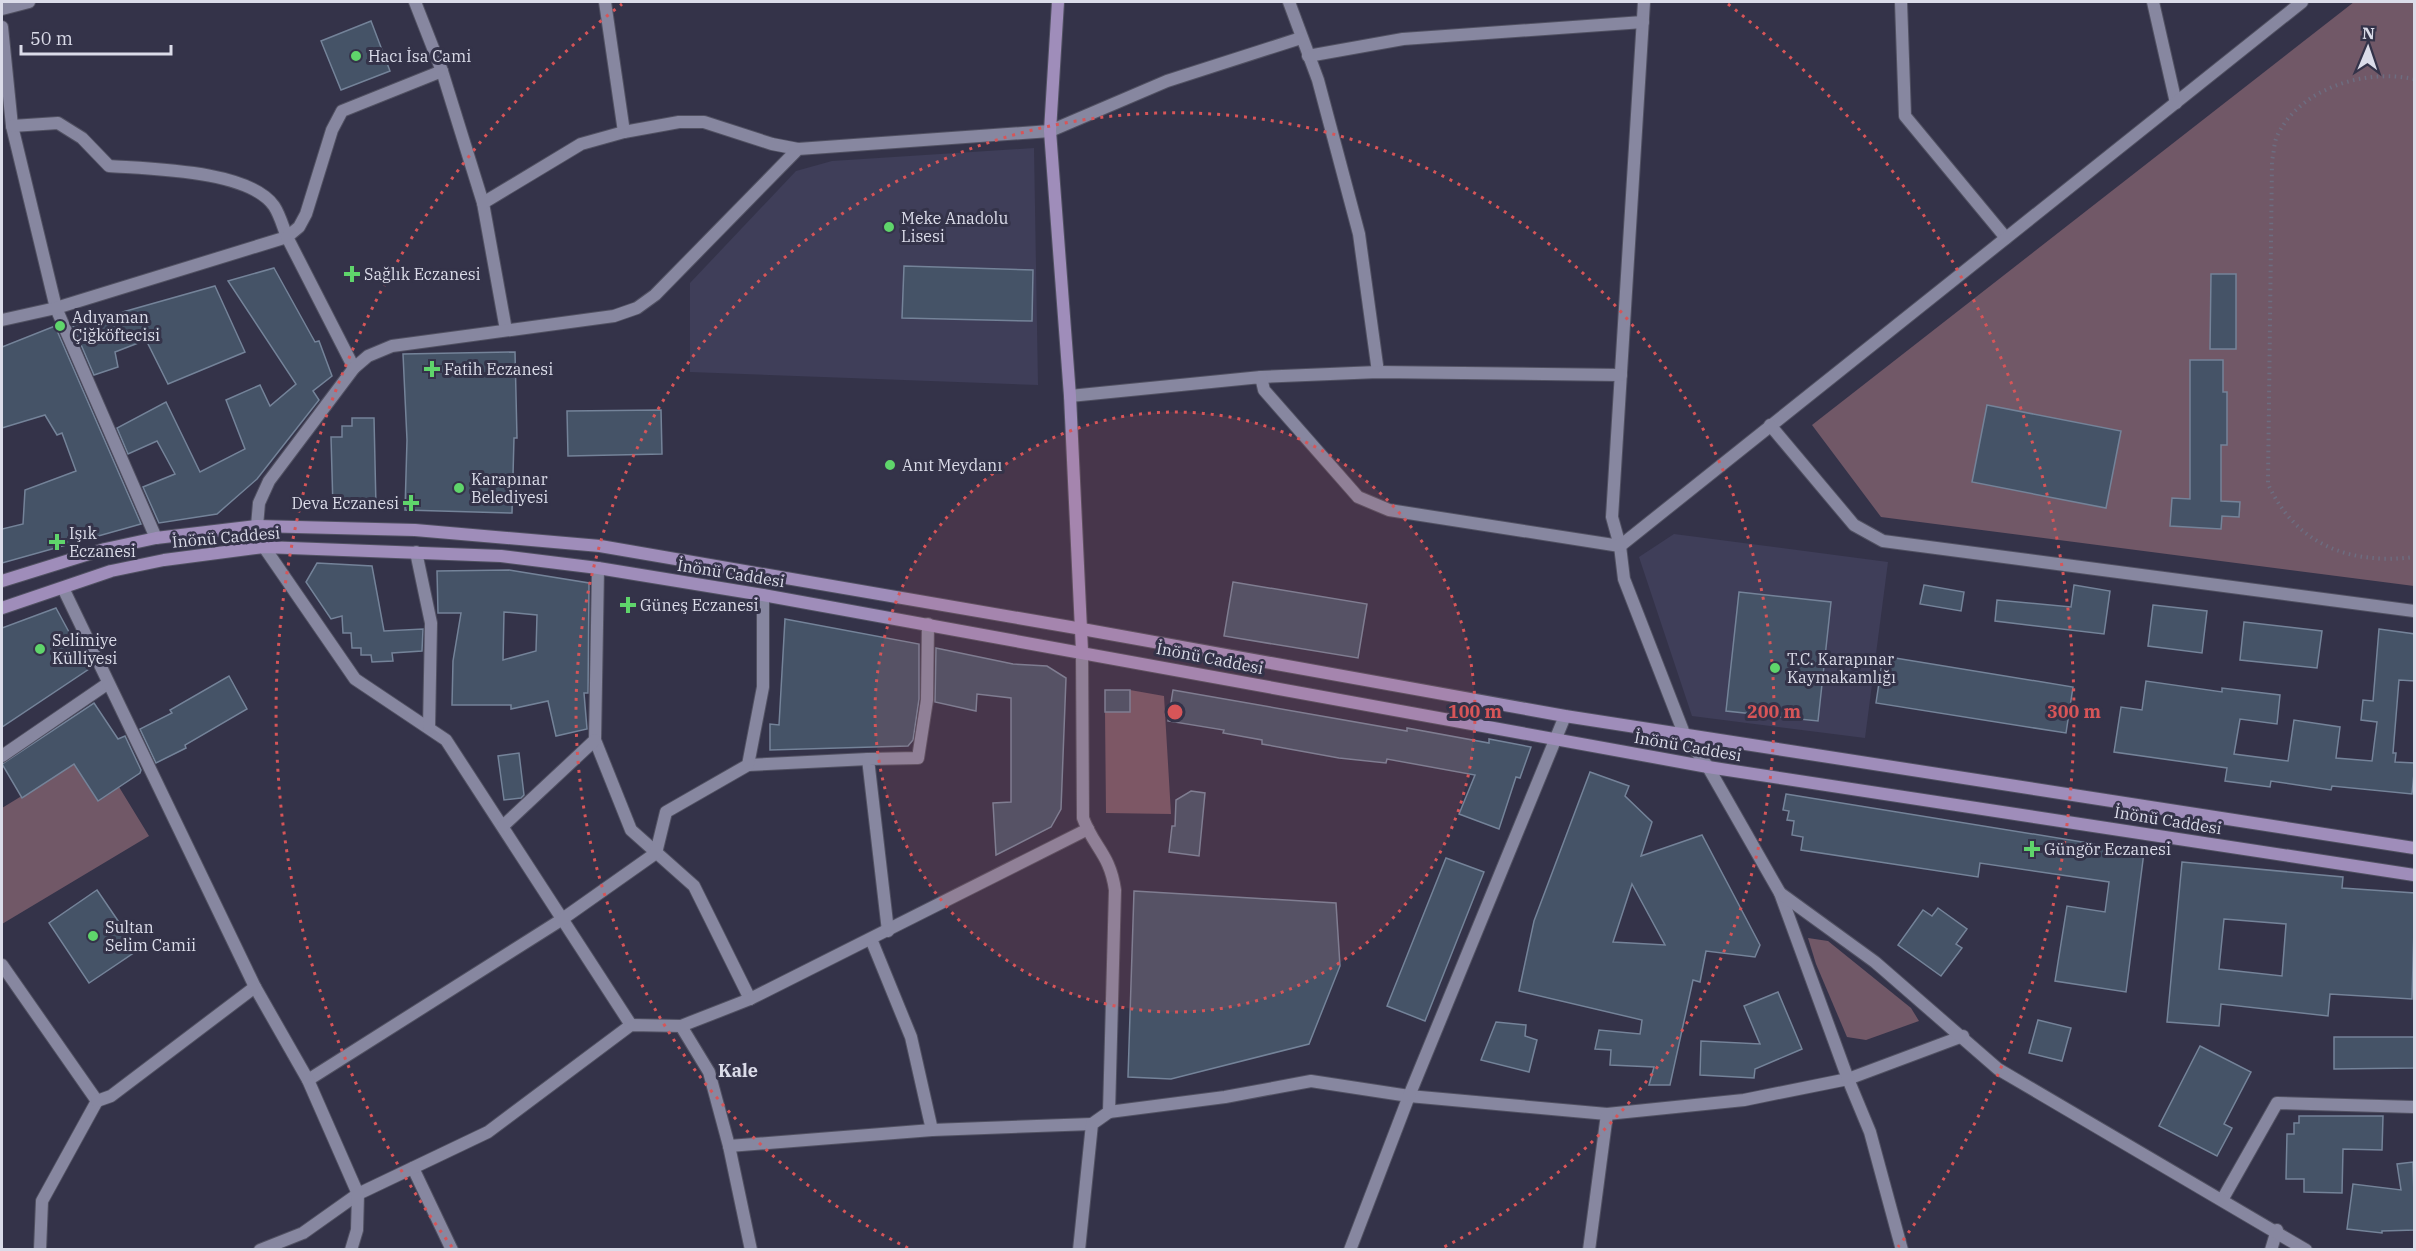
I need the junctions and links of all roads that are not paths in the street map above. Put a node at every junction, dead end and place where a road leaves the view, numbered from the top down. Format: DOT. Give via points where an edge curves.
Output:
graph roads {
  1 [pos="29,2"];
  2 [pos="415,2"];
  3 [pos="605,2"];
  4 [pos="1058,2"];
  5 [pos="1289,2"];
  6 [pos="1644,2"];
  7 [pos="1902,2"];
  8 [pos="2153,2"];
  9 [pos="2302,2"];
  10 [pos="2,9"];
  11 [pos="1643,22"];
  12 [pos="2,27"];
  13 [pos="1301,38"];
  14 [pos="1308,56"];
  15 [pos="442,71"];
  16 [pos="2176,103"];
  17 [pos="12,126"];
  18 [pos="1050,130"];
  19 [pos="624,132"];
  20 [pos="798,149"];
  21 [pos="483,203"];
  22 [pos="287,237"];
  23 [pos="2006,238"];
  24 [pos="56,308"];
  25 [pos="2,320"];
  26 [pos="506,330"];
  27 [pos="354,368"];
  28 [pos="1378,372"];
  29 [pos="1621,375"];
  30 [pos="1261,377"];
  31 [pos="1070,396"];
  32 [pos="1770,425"];
  33 [pos="257,526"];
  34 [pos="156,538"];
  35 [pos="1620,546"];
  36 [pos="264,547"];
  37 [pos="416,552"];
  38 [pos="598,568"];
  39 [pos="2,581"];
  40 [pos="63,588"];
  41 [pos="763,595"];
  42 [pos="2,608"];
  43 [pos="2415,611"];
  44 [pos="928,624"];
  45 [pos="1082,629"];
  46 [pos="1082,651"];
  47 [pos="107,684"];
  48 [pos="1564,716"];
  49 [pos="429,728"];
  50 [pos="1685,736"];
  51 [pos="1557,739"];
  52 [pos="595,740"];
  53 [pos="2,756"];
  54 [pos="868,759"];
  55 [pos="748,765"];
  56 [pos="1708,767"];
  57 [pos="503,826"];
  58 [pos="1088,830"];
  59 [pos="2415,848"];
  60 [pos="656,853"];
  61 [pos="2415,875"];
  62 [pos="1780,893"];
  63 [pos="561,920"];
  64 [pos="888,931"];
  65 [pos="871,939"];
  66 [pos="2,965"];
  67 [pos="255,987"];
  68 [pos="750,999"];
  69 [pos="631,1025"];
  70 [pos="681,1026"];
  71 [pos="1963,1036"];
  72 [pos="1848,1079"];
  73 [pos="308,1080"];
  74 [pos="1409,1096"];
  75 [pos="96,1101"];
  76 [pos="2415,1107"];
  77 [pos="1109,1112"];
  78 [pos="1607,1114"];
  79 [pos="1092,1124"];
  80 [pos="932,1130"];
  81 [pos="729,1146"];
  82 [pos="413,1168"];
  83 [pos="358,1194"];
  84 [pos="2222,1200"];
  85 [pos="2277,1230"];
  86 [pos="40,1250"];
  87 [pos="260,1250"];
  88 [pos="351,1250"];
  89 [pos="452,1250"];
  90 [pos="751,1250"];
  91 [pos="1079,1250"];
  92 [pos="1350,1250"];
  93 [pos="1589,1250"];
  94 [pos="1902,1250"];
  95 [pos="2271,1250"];
  96 [pos="2306,1250"];
  1 -- 10 [label="street"];
  2 -- 15 [label="street"];
  3 -- 19 [label="street"];
  4 -- 18 [label="main road"];
  5 -- 13 [label="street"];
  6 -- 11 [label="street"];
  7 -- 23 [label="street" via="1905,116"];
  8 -- 16 [label="street"];
  9 -- 16 [label="street"];
  11 -- 14 [label="street" via="1403,39"];
  11 -- 29 [label="street"];
  12 -- 17 [label="street"];
  13 -- 14 [label="street"];
  13 -- 18 [label="street" via="1167,81"];
  14 -- 28 [label="street" via="1318,80 1359,234"];
  15 -- 21 [label="street"];
  15 -- 22 [label="street" via="342,111 332,130 306,214"];
  16 -- 23 [label="street"];
  17 -- 22 [label="street" via="58,123 82,138 109,166 207,173 252,190 273,205"];
  17 -- 24 [label="street"];
  18 -- 20 [label="street"];
  18 -- 31 [label="main road"];
  19 -- 20 [label="street" via="679,122 704,122"];
  19 -- 21 [label="street" via="581,144"];
  20 -- 26 [label="street" via="655,295 637,308 614,316"];
  21 -- 26 [label="street"];
  22 -- 24 [label="street"];
  22 -- 27 [label="street"];
  23 -- 32 [label="street"];
  24 -- 25 [label="street"];
  24 -- 34 [label="street"];
  26 -- 27 [label="street" via="392,346 368,356"];
  27 -- 33 [label="street" via="268,482 259,503"];
  28 -- 29 [label="street"];
  28 -- 30 [label="street"];
  29 -- 35 [label="street" via="1612,517"];
  30 -- 31 [label="street"];
  30 -- 35 [label="street" via="1264,390 1358,496 1389,510"];
  31 -- 45 [label="main road"];
  32 -- 35 [label="street"];
  32 -- 43 [label="street" via="1854,525 1882,541"];
  33 -- 34 [label="main road, İnönü Caddesi"];
  33 -- 36 [label="main road"];
  33 -- 45 [label="main road, İnönü Caddesi" via="415,530 600,546"];
  34 -- 39 [label="main road, İnönü Caddesi" via="105,549"];
  35 -- 50 [label="street" via="1624,579"];
  36 -- 37 [label="main road, İnönü Caddesi"];
  36 -- 40 [label="main road, İnönü Caddesi" via="164,560"];
  36 -- 49 [label="street" via="355,679"];
  37 -- 38 [label="main road, İnönü Caddesi" via="501,556"];
  37 -- 49 [label="street" via="431,622"];
  38 -- 41 [label="main road, İnönü Caddesi"];
  38 -- 52 [label="street"];
  40 -- 42 [label="main road, İnönü Caddesi"];
  40 -- 47 [label="street"];
  41 -- 44 [label="main road, İnönü Caddesi"];
  41 -- 55 [label="street" via="763,687"];
  44 -- 46 [label="main road, İnönü Caddesi"];
  44 -- 54 [label="street" via="927,700 918,758"];
  45 -- 46 [label="main road"];
  45 -- 48 [label="main road, İnönü Caddesi"];
  46 -- 51 [label="main road, İnönü Caddesi"];
  46 -- 58 [label="street" via="1083,818"];
  47 -- 53 [label="street"];
  47 -- 67 [label="street"];
  48 -- 50 [label="main road, İnönü Caddesi"];
  48 -- 51 [label="street"];
  49 -- 57 [label="street" via="446,740"];
  50 -- 56 [label="street"];
  50 -- 59 [label="main road, İnönü Caddesi"];
  51 -- 56 [label="main road, İnönü Caddesi"];
  51 -- 74 [label="street"];
  52 -- 57 [label="street"];
  52 -- 60 [label="street" via="631,830"];
  54 -- 55 [label="street"];
  54 -- 64 [label="street"];
  55 -- 60 [label="street" via="666,812"];
  56 -- 61 [label="main road, İnönü Caddesi"];
  56 -- 62 [label="street"];
  57 -- 63 [label="street"];
  58 -- 64 [label="street"];
  58 -- 77 [label="street" via="1106,855 1115,890"];
  60 -- 63 [label="street"];
  60 -- 68 [label="street" via="694,886"];
  62 -- 71 [label="street" via="1875,962"];
  62 -- 72 [label="street"];
  63 -- 69 [label="street"];
  63 -- 73 [label="street"];
  64 -- 65 [label="street"];
  65 -- 68 [label="street"];
  65 -- 80 [label="street" via="911,1037"];
  66 -- 75 [label="street"];
  67 -- 73 [label="street"];
  67 -- 75 [label="street" via="111,1096"];
  68 -- 70 [label="street"];
  69 -- 70 [label="street"];
  69 -- 82 [label="street" via="488,1132"];
  70 -- 81 [label="street" via="709,1072"];
  71 -- 72 [label="street"];
  71 -- 84 [label="street" via="1998,1069"];
  72 -- 78 [label="street" via="1744,1100"];
  72 -- 94 [label="street" via="1870,1132"];
  73 -- 83 [label="street"];
  74 -- 77 [label="street" via="1311,1081"];
  74 -- 78 [label="street"];
  74 -- 92 [label="street"];
  75 -- 86 [label="street" via="42,1202"];
  76 -- 84 [label="street" via="2277,1103"];
  77 -- 79 [label="street"];
  78 -- 93 [label="street"];
  79 -- 80 [label="street"];
  79 -- 91 [label="street"];
  80 -- 81 [label="street"];
  81 -- 90 [label="street"];
  82 -- 83 [label="street"];
  82 -- 89 [label="street"];
  83 -- 87 [label="street" via="303,1233"];
  83 -- 88 [label="street" via="357,1230"];
  84 -- 85 [label="street"];
  85 -- 95 [label="street"];
  85 -- 96 [label="street"];
}
